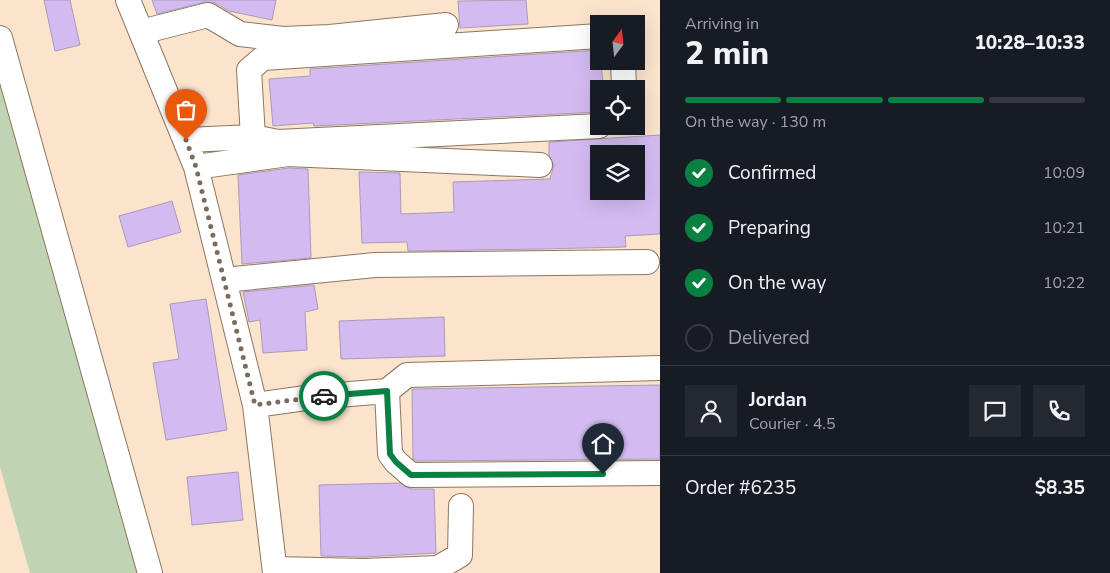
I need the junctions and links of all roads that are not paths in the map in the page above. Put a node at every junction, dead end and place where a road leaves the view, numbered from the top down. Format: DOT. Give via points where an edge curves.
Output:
graph roads {
  1 [pos="128,0"];
  2 [pos="209,7"];
  3 [pos="446,25"];
  4 [pos="142,32"];
  5 [pos="590,37"];
  6 [pos="0,38"];
  7 [pos="590,126"];
  8 [pos="253,137"];
  9 [pos="186,140"];
  10 [pos="540,165"];
  11 [pos="196,167"];
  12 [pos="647,262"];
  13 [pos="224,280"];
  14 [pos="660,368"];
  15 [pos="387,391"];
  16 [pos="255,405"];
  17 [pos="660,473"];
  18 [pos="461,506"];
  19 [pos="275,571"];
  20 [pos="150,573"];
  1 -- 4 [label="street"];
  2 -- 3 [label="street" via="240,34 282,39"];
  2 -- 4 [label="street"];
  4 -- 9 [label="street"];
  5 -- 8 [label="street" via="263,58 249,70"];
  6 -- 20 [label="street"];
  7 -- 8 [label="street" via="278,142"];
  8 -- 9 [label="street"];
  9 -- 11 [label="street"];
  10 -- 11 [label="street" via="288,154"];
  11 -- 13 [label="street"];
  12 -- 13 [label="street" via="375,265"];
  13 -- 16 [label="street"];
  14 -- 15 [label="street" via="407,374"];
  15 -- 16 [label="street"];
  15 -- 17 [label="street" via="390,454 411,475"];
  16 -- 19 [label="street"];
  18 -- 19 [label="street" via="460,555 438,568"];
}
